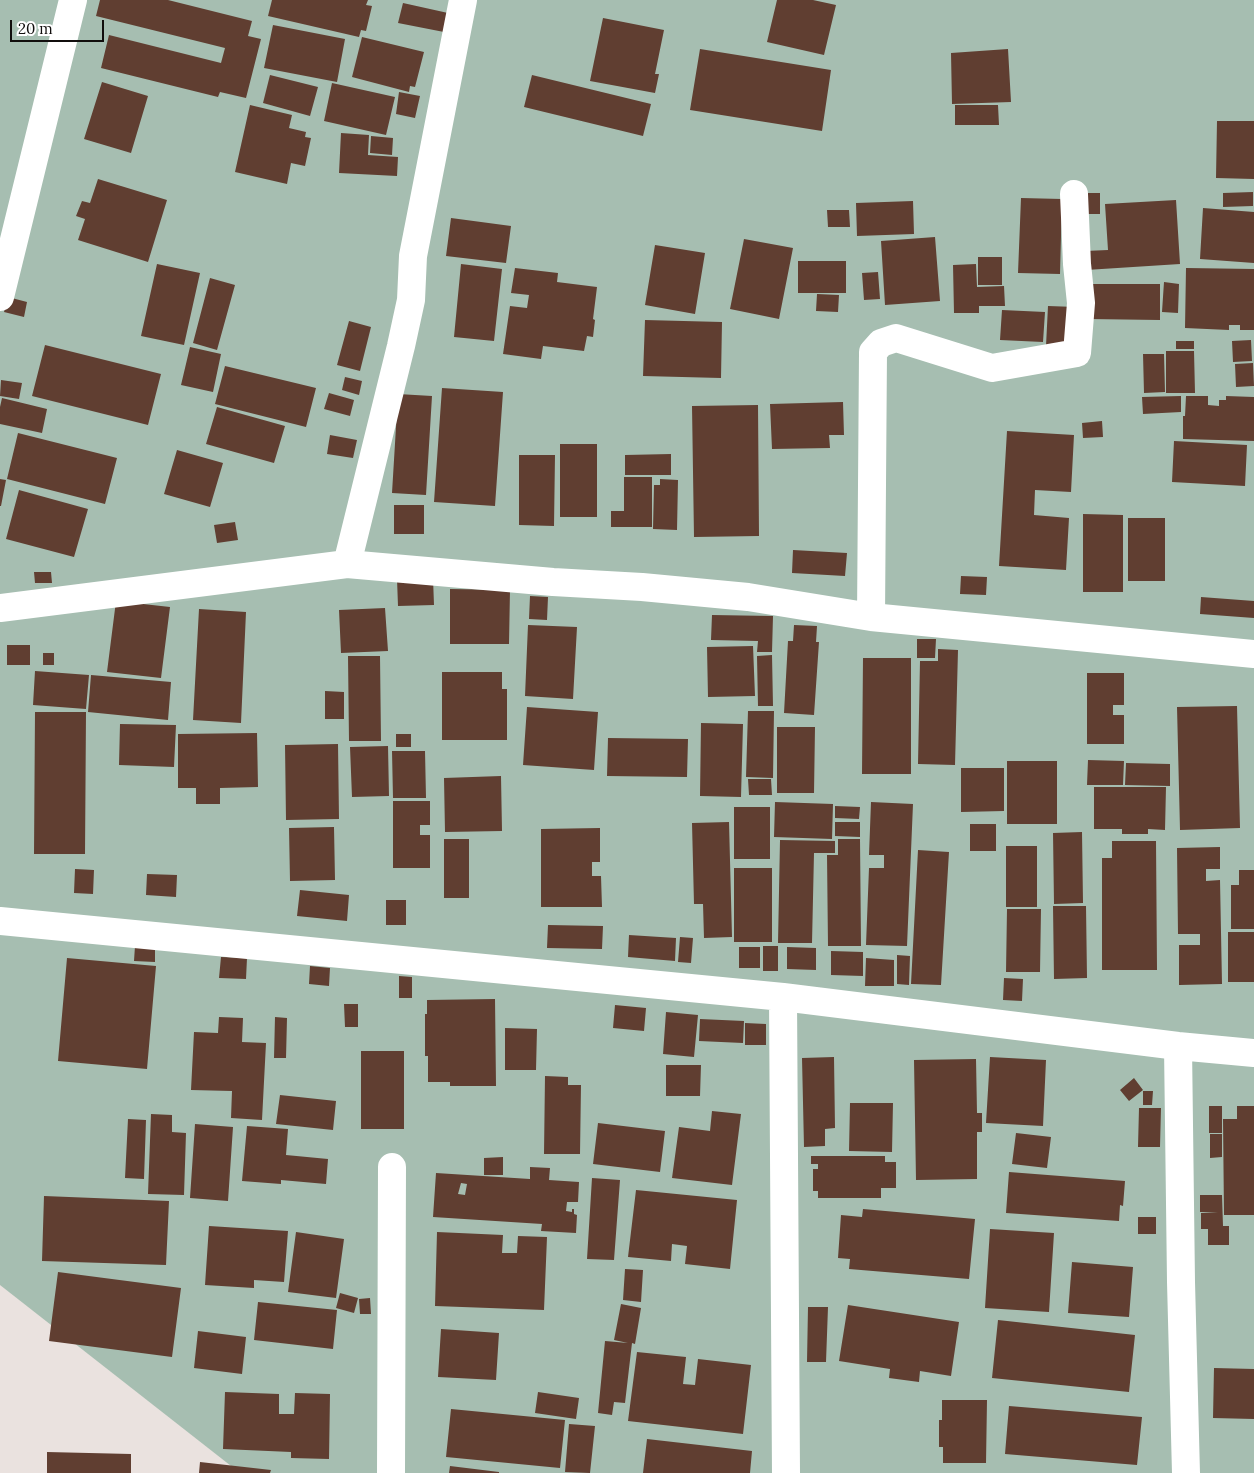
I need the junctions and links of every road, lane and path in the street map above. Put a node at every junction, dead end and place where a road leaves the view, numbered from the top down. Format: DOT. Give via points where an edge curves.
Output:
graph roads {
  1 [pos="74,0"];
  2 [pos="463,0"];
  3 [pos="1074,194"];
  4 [pos="0,297"];
  5 [pos="347,564"];
  6 [pos="0,608"];
  7 [pos="871,617"];
  8 [pos="1254,654"];
  9 [pos="0,921"];
  10 [pos="783,997"];
  11 [pos="1178,1046"];
  12 [pos="1254,1053"];
  13 [pos="392,1167"];
  14 [pos="391,1473"];
  15 [pos="786,1473"];
  16 [pos="1186,1473"];
  1 -- 4 [label="street"];
  2 -- 5 [label="street" via="413,256 411,300 402,346"];
  3 -- 7 [label="street" via="1081,303 1077,353 992,368 896,338 881,343 873,352"];
  5 -- 6 [label="street"];
  5 -- 7 [label="street" via="748,597"];
  7 -- 8 [label="street"];
  9 -- 10 [label="street"];
  10 -- 11 [label="street"];
  10 -- 15 [label="street"];
  11 -- 12 [label="street"];
  11 -- 16 [label="street"];
  13 -- 14 [label="street"];
}
